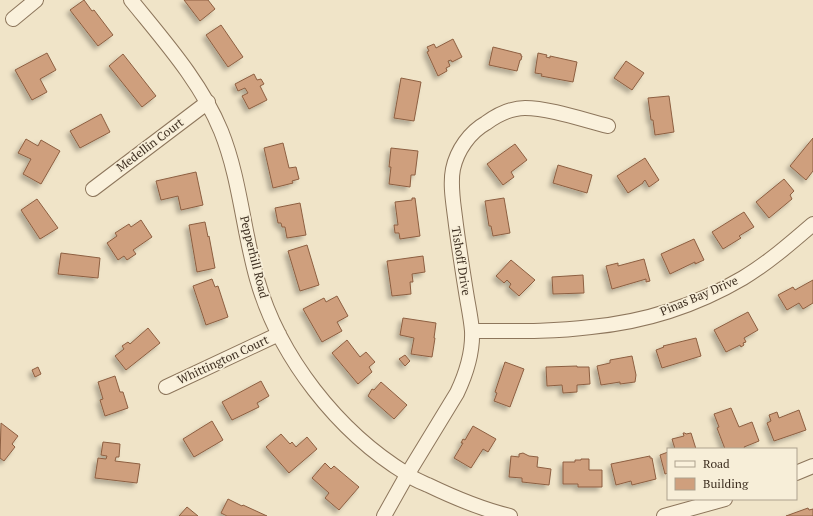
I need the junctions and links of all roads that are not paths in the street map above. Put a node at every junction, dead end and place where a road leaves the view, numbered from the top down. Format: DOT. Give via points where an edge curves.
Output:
graph roads {
  1 [pos="36,0"];
  2 [pos="131,0"];
  3 [pos="13,19"];
  4 [pos="208,102"];
  5 [pos="608,126"];
  6 [pos="93,188"];
  7 [pos="813,224"];
  8 [pos="472,331"];
  9 [pos="279,334"];
  10 [pos="166,387"];
  11 [pos="813,466"];
  12 [pos="797,473"];
  13 [pos="407,475"];
  14 [pos="721,500"];
  15 [pos="384,516"];
  16 [pos="510,516"];
  17 [pos="664,516"];
  1 -- 3 [label="street"];
  2 -- 4 [label="street, Pepperhill Road" via="182,63"];
  4 -- 6 [label="street, Medellin Court"];
  4 -- 9 [label="street, Pepperhill Road" via="226,144 258,280"];
  5 -- 8 [label="street, Tishoff Drive" via="538,109 523,108 496,116 477,128 463,145 453,169 452,200"];
  7 -- 8 [label="street, Pinas Bay Drive" via="744,277 672,310 628,322 591,327"];
  8 -- 13 [label="street, Tishoff Drive" via="464,379"];
  9 -- 10 [label="street, Whittington Court"];
  9 -- 13 [label="street, Pepperhill Road" via="310,384 337,416 373,450"];
  11 -- 12 [label="street"];
  13 -- 15 [label="street, Tishoff Drive"];
  13 -- 16 [label="street, Pepperhill Road" via="454,498"];
  14 -- 17 [label="street"];
}
